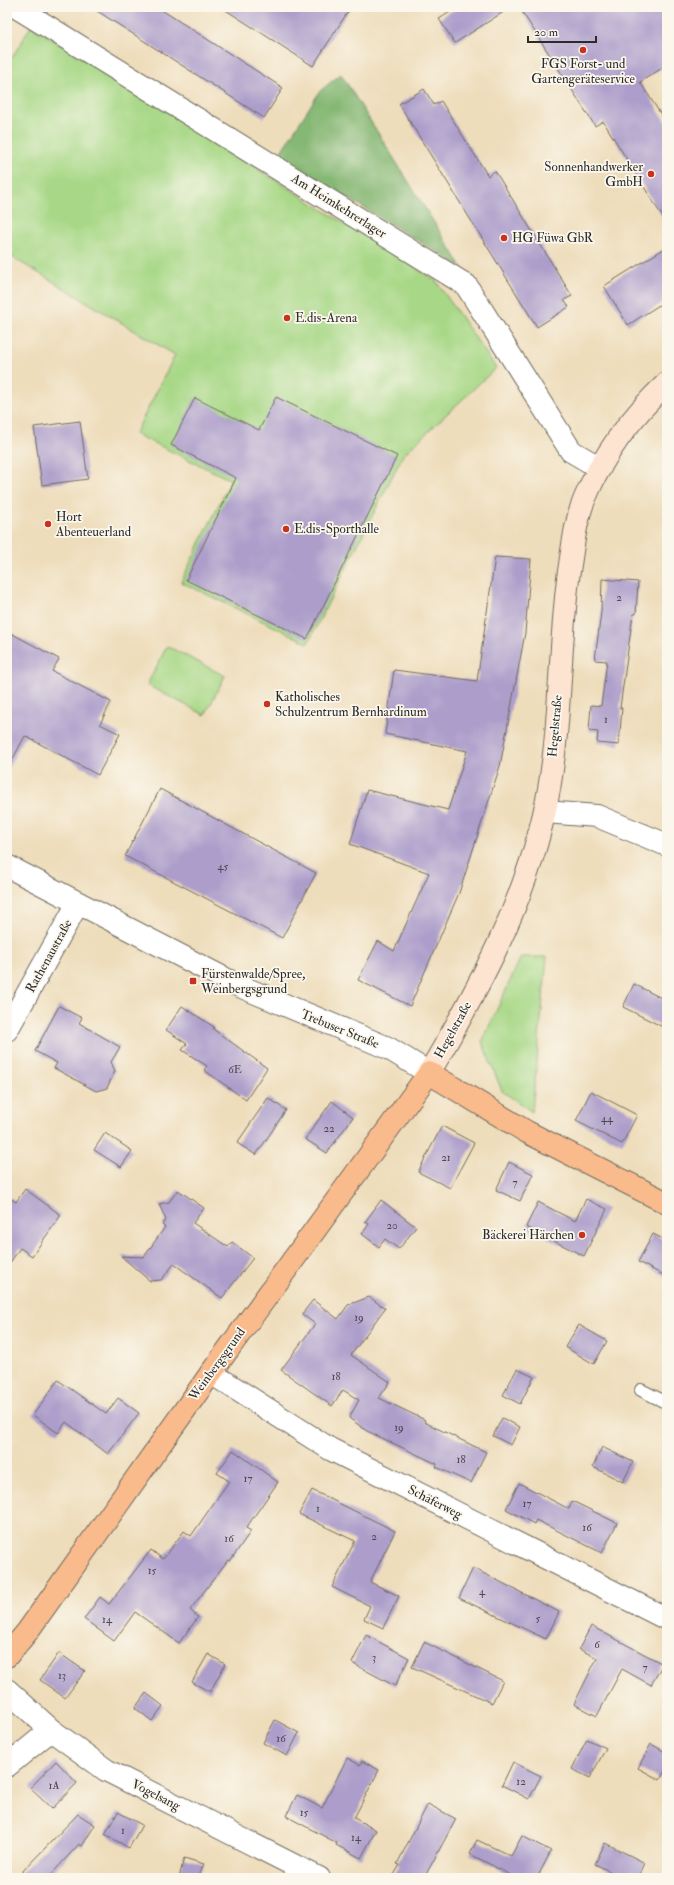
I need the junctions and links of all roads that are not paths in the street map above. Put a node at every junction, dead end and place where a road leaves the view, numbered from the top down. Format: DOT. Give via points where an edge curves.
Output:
graph roads {
  1 [pos="16,7"];
  2 [pos="667,383"];
  3 [pos="600,468"];
  4 [pos="545,812"];
  5 [pos="667,845"];
  6 [pos="7,866"];
  7 [pos="78,903"];
  8 [pos="7,1030"];
  9 [pos="429,1073"];
  10 [pos="667,1203"];
  11 [pos="210,1373"];
  12 [pos="641,1390"];
  13 [pos="667,1403"];
  14 [pos="667,1618"];
  15 [pos="7,1656"];
  16 [pos="7,1690"];
  17 [pos="51,1730"];
  18 [pos="7,1766"];
  19 [pos="319,1878"];
  1 -- 3 [label="street, Am Heimkehrerlager" via="466,285 571,450"];
  2 -- 3 [label="main road, Hegelstraße" via="651,398 614,443"];
  3 -- 4 [label="main road, Hegelstraße" via="584,498 576,526 564,610 554,751"];
  4 -- 5 [label="street" via="597,816"];
  4 -- 9 [label="main road, Hegelstraße" via="534,855 506,928"];
  6 -- 7 [label="street, Trebuser Straße"];
  7 -- 8 [label="street, Rathenaustraße"];
  7 -- 9 [label="street, Trebuser Straße" via="237,985 388,1048"];
  9 -- 10 [label="main road, Trebuser Straße" via="527,1132"];
  9 -- 11 [label="main road, Weinbergsgrund"];
  11 -- 14 [label="street, Schäferweg" via="330,1449"];
  11 -- 15 [label="main road, Weinbergsgrund" via="27,1632"];
  12 -- 13 [label="lane"];
  16 -- 17 [label="street, Vogelsang"];
  17 -- 18 [label="street"];
  17 -- 19 [label="street, Vogelsang" via="106,1770"];
}
